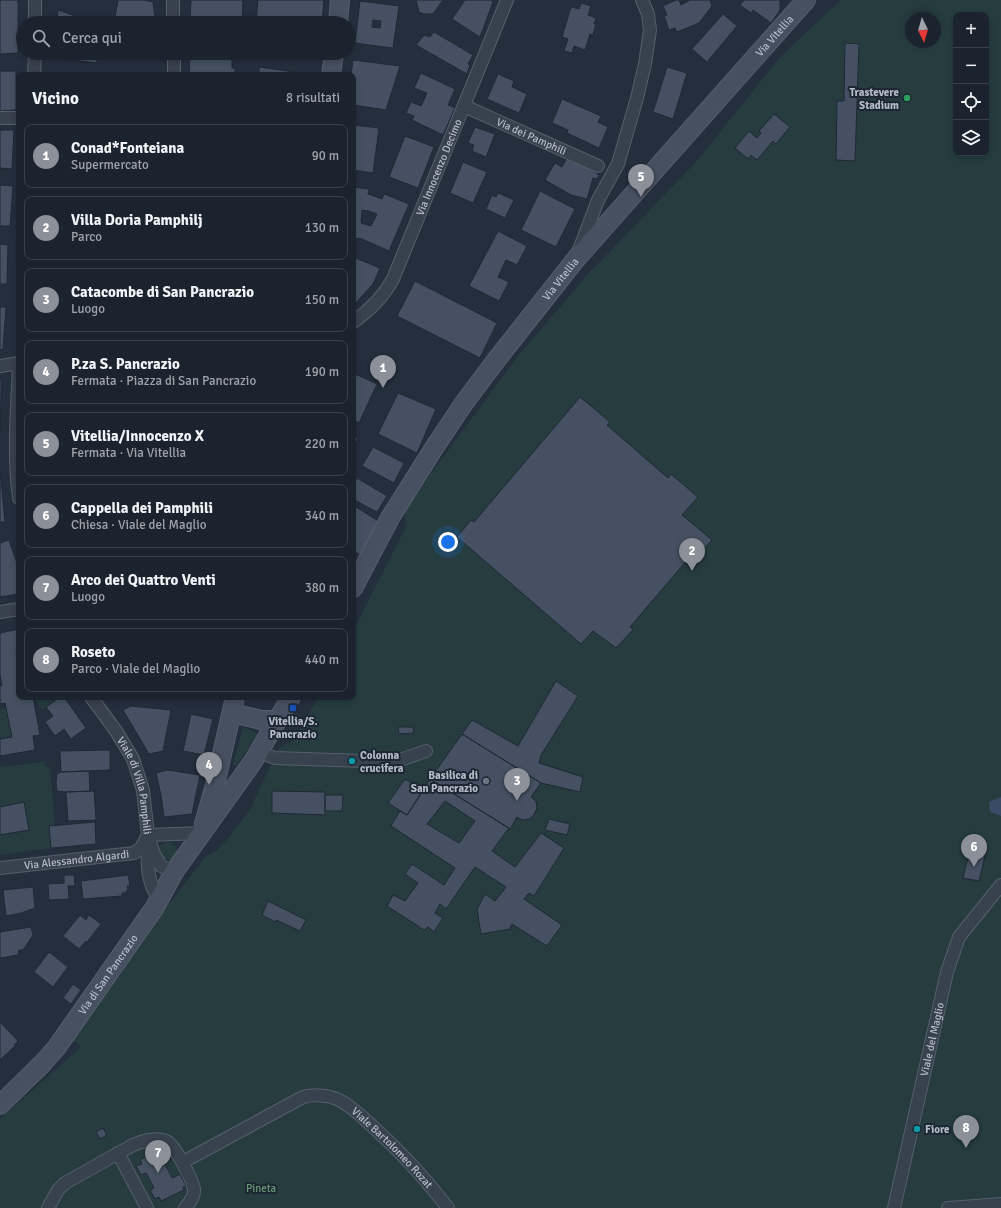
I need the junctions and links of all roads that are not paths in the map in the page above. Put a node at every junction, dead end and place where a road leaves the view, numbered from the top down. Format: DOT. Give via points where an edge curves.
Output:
graph roads {
  1 [pos="35,0"];
  2 [pos="173,0"];
  3 [pos="340,0"];
  4 [pos="642,0"];
  5 [pos="792,0"];
  6 [pos="806,0"];
  7 [pos="504,2"];
  8 [pos="35,16"];
  9 [pos="173,16"];
  10 [pos="339,16"];
  11 [pos="790,18"];
  12 [pos="35,60"];
  13 [pos="174,60"];
  14 [pos="333,60"];
  15 [pos="34,72"];
  16 [pos="174,72"];
  17 [pos="332,72"];
  18 [pos="464,106"];
  19 [pos="0,118"];
  20 [pos="16,118"];
  21 [pos="598,166"];
  22 [pos="576,258"];
  23 [pos="356,319"];
  24 [pos="16,364"];
  25 [pos="0,366"];
  26 [pos="356,582"];
  27 [pos="16,609"];
  28 [pos="0,612"];
  29 [pos="93,700"];
  30 [pos="288,700"];
  31 [pos="234,705"];
  32 [pos="276,720"];
  33 [pos="426,751"];
  34 [pos="259,752"];
  35 [pos="202,833"];
  36 [pos="148,835"];
  37 [pos="0,868"];
  38 [pos="174,872"];
  39 [pos="1001,885"];
  40 [pos="160,900"];
  41 [pos="0,1105"];
  42 [pos="118,1152"];
  43 [pos="183,1162"];
  44 [pos="1001,1204"];
  45 [pos="48,1208"];
  46 [pos="147,1208"];
  47 [pos="185,1208"];
  48 [pos="448,1208"];
  49 [pos="894,1208"];
  50 [pos="948,1208"];
  1 -- 8 [label="street"];
  2 -- 9 [label="street"];
  3 -- 10 [label="street"];
  4 -- 22 [label="street" via="648,14 650,30 637,98 619,160 598,200"];
  5 -- 11 [label="street"];
  6 -- 11 [label="street, Via Vitellia"];
  7 -- 18 [label="street, Via Innocenzo Decimo"];
  11 -- 22 [label="street, Via Vitellia"];
  12 -- 15 [label="street"];
  13 -- 16 [label="street"];
  14 -- 17 [label="street"];
  18 -- 21 [label="street, Via dei Pamphili"];
  18 -- 23 [label="street, Via Innocenzo Decimo" via="389,286 378,301"];
  19 -- 20 [label="street"];
  22 -- 26 [label="street, Via Vitellia" via="449,425 390,518"];
  24 -- 25 [label="street"];
  27 -- 28 [label="street"];
  29 -- 36 [label="street, Viale di Villa Pamphili" via="119,734 136,766 143,790"];
  30 -- 32 [label="street"];
  31 -- 32 [label="street" via="261,720"];
  31 -- 35 [label="street"];
  32 -- 34 [label="street, Via di San Pancrazio"];
  33 -- 34 [label="street" via="394,762 275,758"];
  34 -- 35 [label="street, Via di San Pancrazio"];
  35 -- 36 [label="street"];
  35 -- 38 [label="street, Via di San Pancrazio"];
  36 -- 37 [label="street, Via Alessandro Algardi" via="141,848 134,853"];
  36 -- 38 [label="street, Viale di Villa Pamphili" via="160,865"];
  36 -- 40 [label="street" via="150,881 154,893"];
  38 -- 40 [label="street, Via di San Pancrazio"];
  39 -- 49 [label="street, Viale del Maglio" via="959,937 947,972"];
  40 -- 41 [label="street, Via di San Pancrazio" via="57,1047"];
  42 -- 43 [label="street" via="145,1140 167,1141"];
  42 -- 45 [label="street" via="65,1183"];
  42 -- 46 [label="street"];
  43 -- 47 [label="street" via="194,1189"];
  43 -- 48 [label="street, Viale Bartolomeo Rozat" via="299,1099 308,1095 329,1097 350,1107 388,1140 429,1182"];
  44 -- 50 [label="street"];
}
